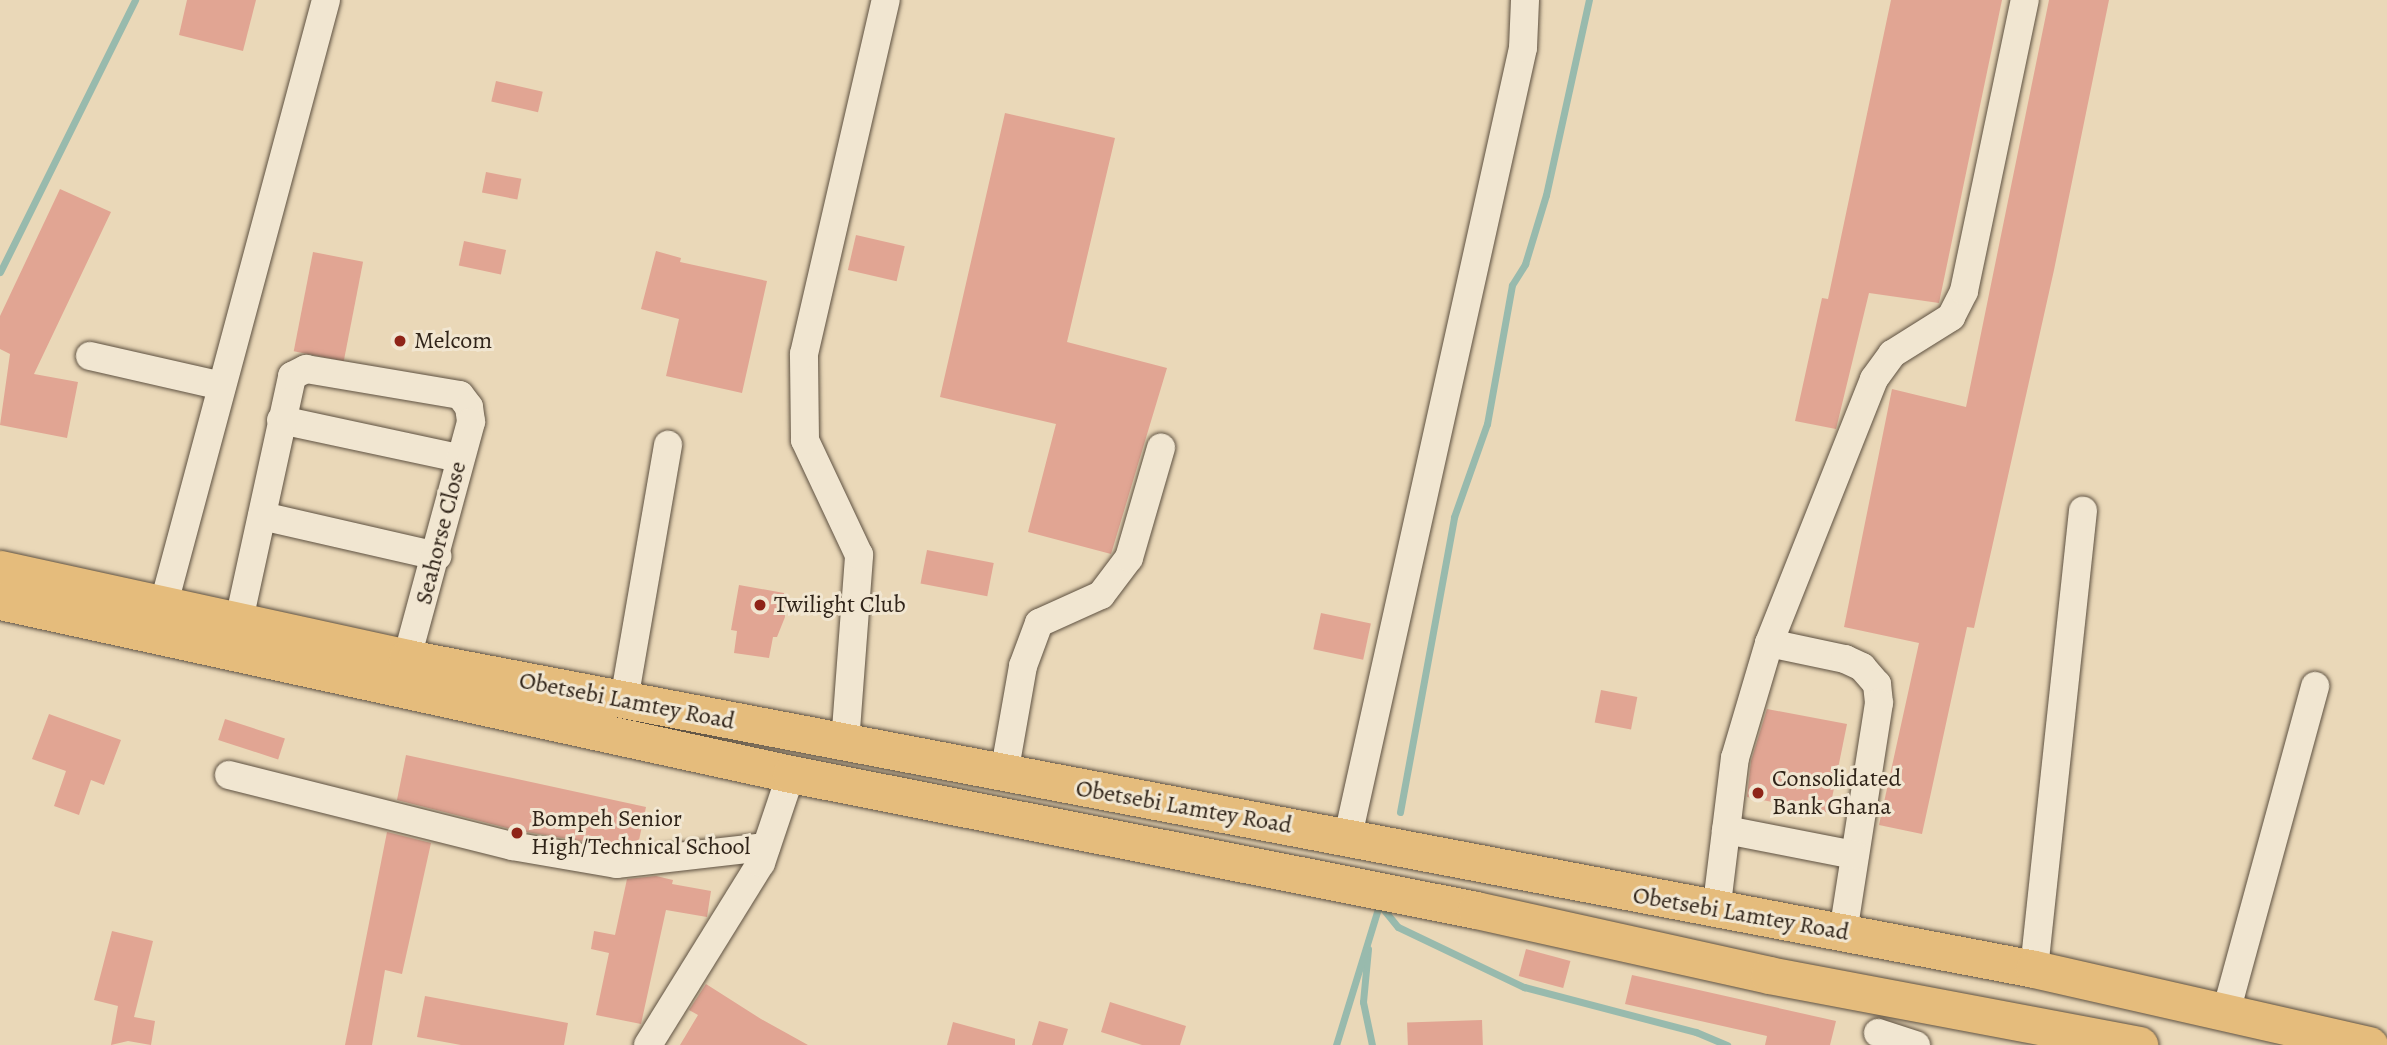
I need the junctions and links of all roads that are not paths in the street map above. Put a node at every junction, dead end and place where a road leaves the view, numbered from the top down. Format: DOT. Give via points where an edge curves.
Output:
graph roads {
  1 [pos="326,0"];
  2 [pos="886,0"];
  3 [pos="1525,0"];
  4 [pos="2025,0"];
  5 [pos="90,356"];
  6 [pos="222,386"];
  7 [pos="281,421"];
  8 [pos="668,445"];
  9 [pos="1161,448"];
  10 [pos="459,458"];
  11 [pos="2083,511"];
  12 [pos="262,516"];
  13 [pos="437,556"];
  14 [pos="0,569"];
  15 [pos="0,601"];
  16 [pos="164,603"];
  17 [pos="239,620"];
  18 [pos="1769,643"];
  19 [pos="407,658"];
  20 [pos="2315,686"];
  21 [pos="624,700"];
  22 [pos="845,743"];
  23 [pos="791,774"];
  24 [pos="1004,774"];
  25 [pos="229,775"];
  26 [pos="1726,830"];
  27 [pos="1348,836"];
  28 [pos="766,847"];
  29 [pos="1855,855"];
  30 [pos="1716,912"];
  31 [pos="1843,932"];
  32 [pos="2034,969"];
  33 [pos="2226,1012"];
  34 [pos="1878,1033"];
  35 [pos="2086,1039"];
  36 [pos="648,1045"];
  37 [pos="1916,1045"];
  38 [pos="2139,1045"];
  39 [pos="2369,1045"];
  1 -- 6 [label="street"];
  2 -- 22 [label="street" via="804,354 805,440 859,555"];
  3 -- 27 [label="street" via="1524,48"];
  4 -- 18 [label="street" via="1964,291 1951,317 1892,354 1874,379"];
  5 -- 6 [label="street"];
  6 -- 16 [label="street"];
  7 -- 10 [label="street"];
  7 -- 10 [label="street, Seahorse Close" via="292,376 306,369 460,395 470,407 471,422"];
  7 -- 12 [label="street"];
  8 -- 21 [label="street"];
  9 -- 24 [label="street" via="1129,558 1101,595 1039,623 1023,666"];
  10 -- 13 [label="street, Seahorse Close"];
  11 -- 32 [label="street"];
  12 -- 13 [label="street"];
  12 -- 17 [label="street"];
  13 -- 19 [label="street, Seahorse Close"];
  14 -- 16 [label="main road, Obetsebi Lamtey Road"];
  15 -- 23 [label="main road, Obetsebi Lamtey Road"];
  16 -- 17 [label="main road, Obetsebi Lamtey Road"];
  17 -- 19 [label="main road, Obetsebi Lamtey Road"];
  18 -- 26 [label="street" via="1735,758"];
  18 -- 29 [label="street" via="1845,659 1862,667 1877,684 1879,703"];
  19 -- 21 [label="main road, Obetsebi Lamtey Road"];
  20 -- 33 [label="street"];
  21 -- 22 [label="main road, Obetsebi Lamtey Road"];
  22 -- 24 [label="main road, Obetsebi Lamtey Road"];
  23 -- 28 [label="street"];
  23 -- 35 [label="main road, Obetsebi Lamtey Road" via="1476,910"];
  24 -- 27 [label="main road, Obetsebi Lamtey Road"];
  25 -- 28 [label="street" via="512,846 616,864"];
  26 -- 29 [label="street"];
  26 -- 30 [label="street"];
  27 -- 30 [label="main road, Obetsebi Lamtey Road"];
  28 -- 36 [label="street"];
  29 -- 31 [label="street"];
  30 -- 31 [label="main road, Obetsebi Lamtey Road"];
  31 -- 32 [label="main road, Obetsebi Lamtey Road"];
  32 -- 33 [label="main road, Obetsebi Lamtey Road"];
  33 -- 39 [label="main road, Obetsebi Lamtey Road"];
  34 -- 37 [label="street"];
  35 -- 38 [label="main road, Obetsebi Lamtey Road"];
}
